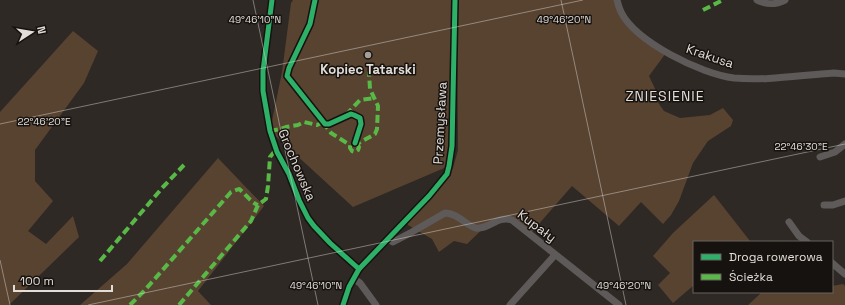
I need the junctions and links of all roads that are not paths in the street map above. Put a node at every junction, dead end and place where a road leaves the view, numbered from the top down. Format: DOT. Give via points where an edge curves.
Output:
graph roads {
  1 [pos="272,0"];
  2 [pos="455,0"];
  3 [pos="617,0"];
  4 [pos="757,0"];
  5 [pos="786,0"];
  6 [pos="845,74"];
  7 [pos="845,144"];
  8 [pos="820,157"];
  9 [pos="845,201"];
  10 [pos="824,205"];
  11 [pos="789,222"];
  12 [pos="388,239"];
  13 [pos="806,241"];
  14 [pos="555,255"];
  15 [pos="833,264"];
  16 [pos="359,269"];
  17 [pos="845,274"];
  18 [pos="354,279"];
  19 [pos="343,305"];
  20 [pos="376,305"];
  21 [pos="510,305"];
  22 [pos="618,305"];
  1 -- 16 [label="street, Grochowska" via="262,82 270,131 308,218 322,235"];
  2 -- 12 [label="street, Przemysława" via="452,146 447,174"];
  3 -- 6 [label="street, Krakusa" via="621,12 634,29 649,41 692,66 732,78 751,79"];
  4 -- 5 [label="street" via="766,4 778,4"];
  7 -- 8 [label="street" via="835,152"];
  9 -- 10 [label="street"];
  11 -- 13 [label="street"];
  12 -- 14 [label="street, Kupały" via="393,242 445,213 450,213 476,228 507,218"];
  12 -- 16 [label="street, Przemysława"];
  14 -- 21 [label="street"];
  14 -- 22 [label="street, Kupały"];
  15 -- 17 [label="street"];
  16 -- 18 [label="street, Przemysława"];
  18 -- 19 [label="street, Przemysława"];
  18 -- 20 [label="street"];
}
